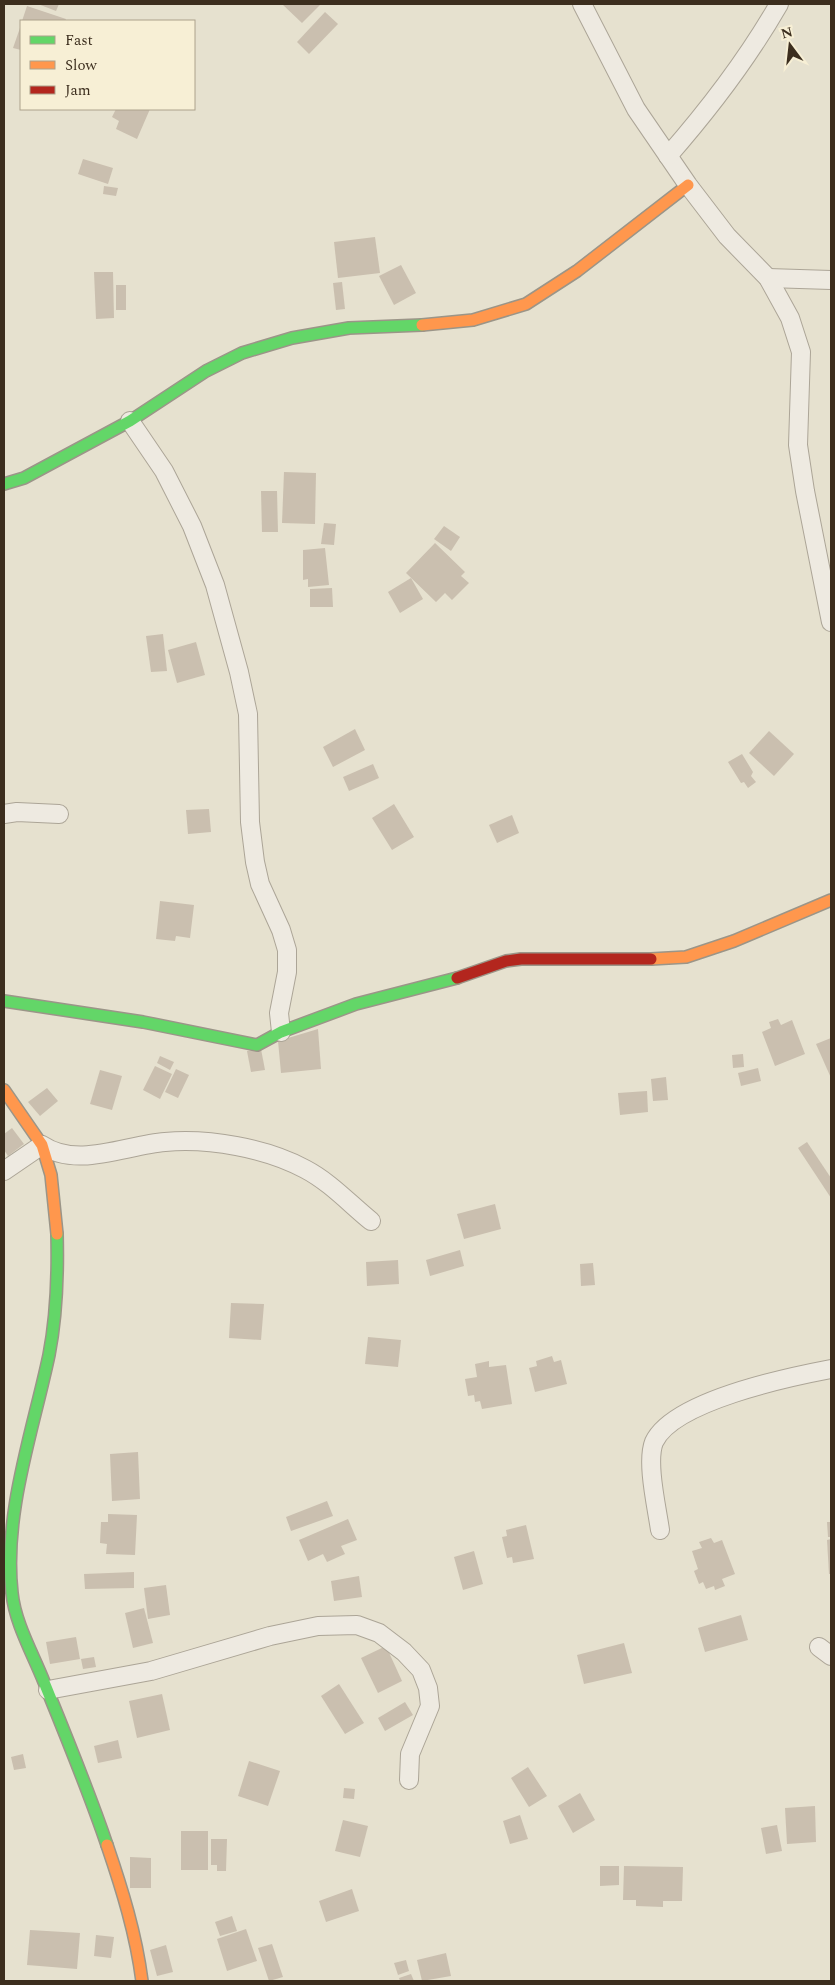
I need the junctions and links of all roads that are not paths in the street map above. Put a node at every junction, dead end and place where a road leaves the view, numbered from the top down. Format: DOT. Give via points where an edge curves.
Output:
graph roads {
  1 [pos="582,4"];
  2 [pos="779,4"];
  3 [pos="668,156"];
  4 [pos="688,185"];
  5 [pos="768,278"];
  6 [pos="831,280"];
  7 [pos="130,421"];
  8 [pos="4,484"];
  9 [pos="831,622"];
  10 [pos="4,814"];
  11 [pos="59,814"];
  12 [pos="831,900"];
  13 [pos="4,1001"];
  14 [pos="281,1032"];
  15 [pos="4,1090"];
  16 [pos="42,1145"];
  17 [pos="4,1171"];
  18 [pos="371,1221"];
  19 [pos="831,1369"];
  20 [pos="660,1530"];
  21 [pos="8,1595"];
  22 [pos="48,1690"];
  23 [pos="409,1780"];
  24 [pos="142,1981"];
  1 -- 3 [label="street" via="636,109"];
  2 -- 3 [label="street" via="703,116"];
  3 -- 4 [label="street"];
  4 -- 5 [label="street" via="727,236"];
  4 -- 7 [label="street" via="577,271 526,304 473,320 349,328 292,338 242,353 206,371"];
  5 -- 6 [label="street"];
  5 -- 9 [label="street" via="790,318 801,352 798,445"];
  7 -- 8 [label="street" via="24,478"];
  7 -- 14 [label="street" via="164,471 192,526 215,584 239,672 248,714 254,862 287,950 287,972 279,1013"];
  10 -- 11 [label="street"];
  12 -- 14 [label="street" via="734,941 686,957 506,961 443,983 356,1004"];
  13 -- 14 [label="street" via="143,1022 257,1045"];
  15 -- 16 [label="street"];
  16 -- 17 [label="street"];
  16 -- 18 [label="street" via="62,1155 108,1152 166,1142 206,1142 241,1147 305,1169"];
  16 -- 21 [label="street" via="52,1176 58,1293 49,1354 23,1466 12,1538"];
  19 -- 20 [label="street" via="764,1383 698,1407 670,1424 654,1442 651,1462"];
  21 -- 22 [label="street"];
  22 -- 23 [label="street" via="150,1671 270,1636 318,1626 357,1626 379,1633 404,1652 421,1670 428,1688 430,1706 410,1754"];
  22 -- 24 [label="street" via="88,1790 125,1897"];
}
